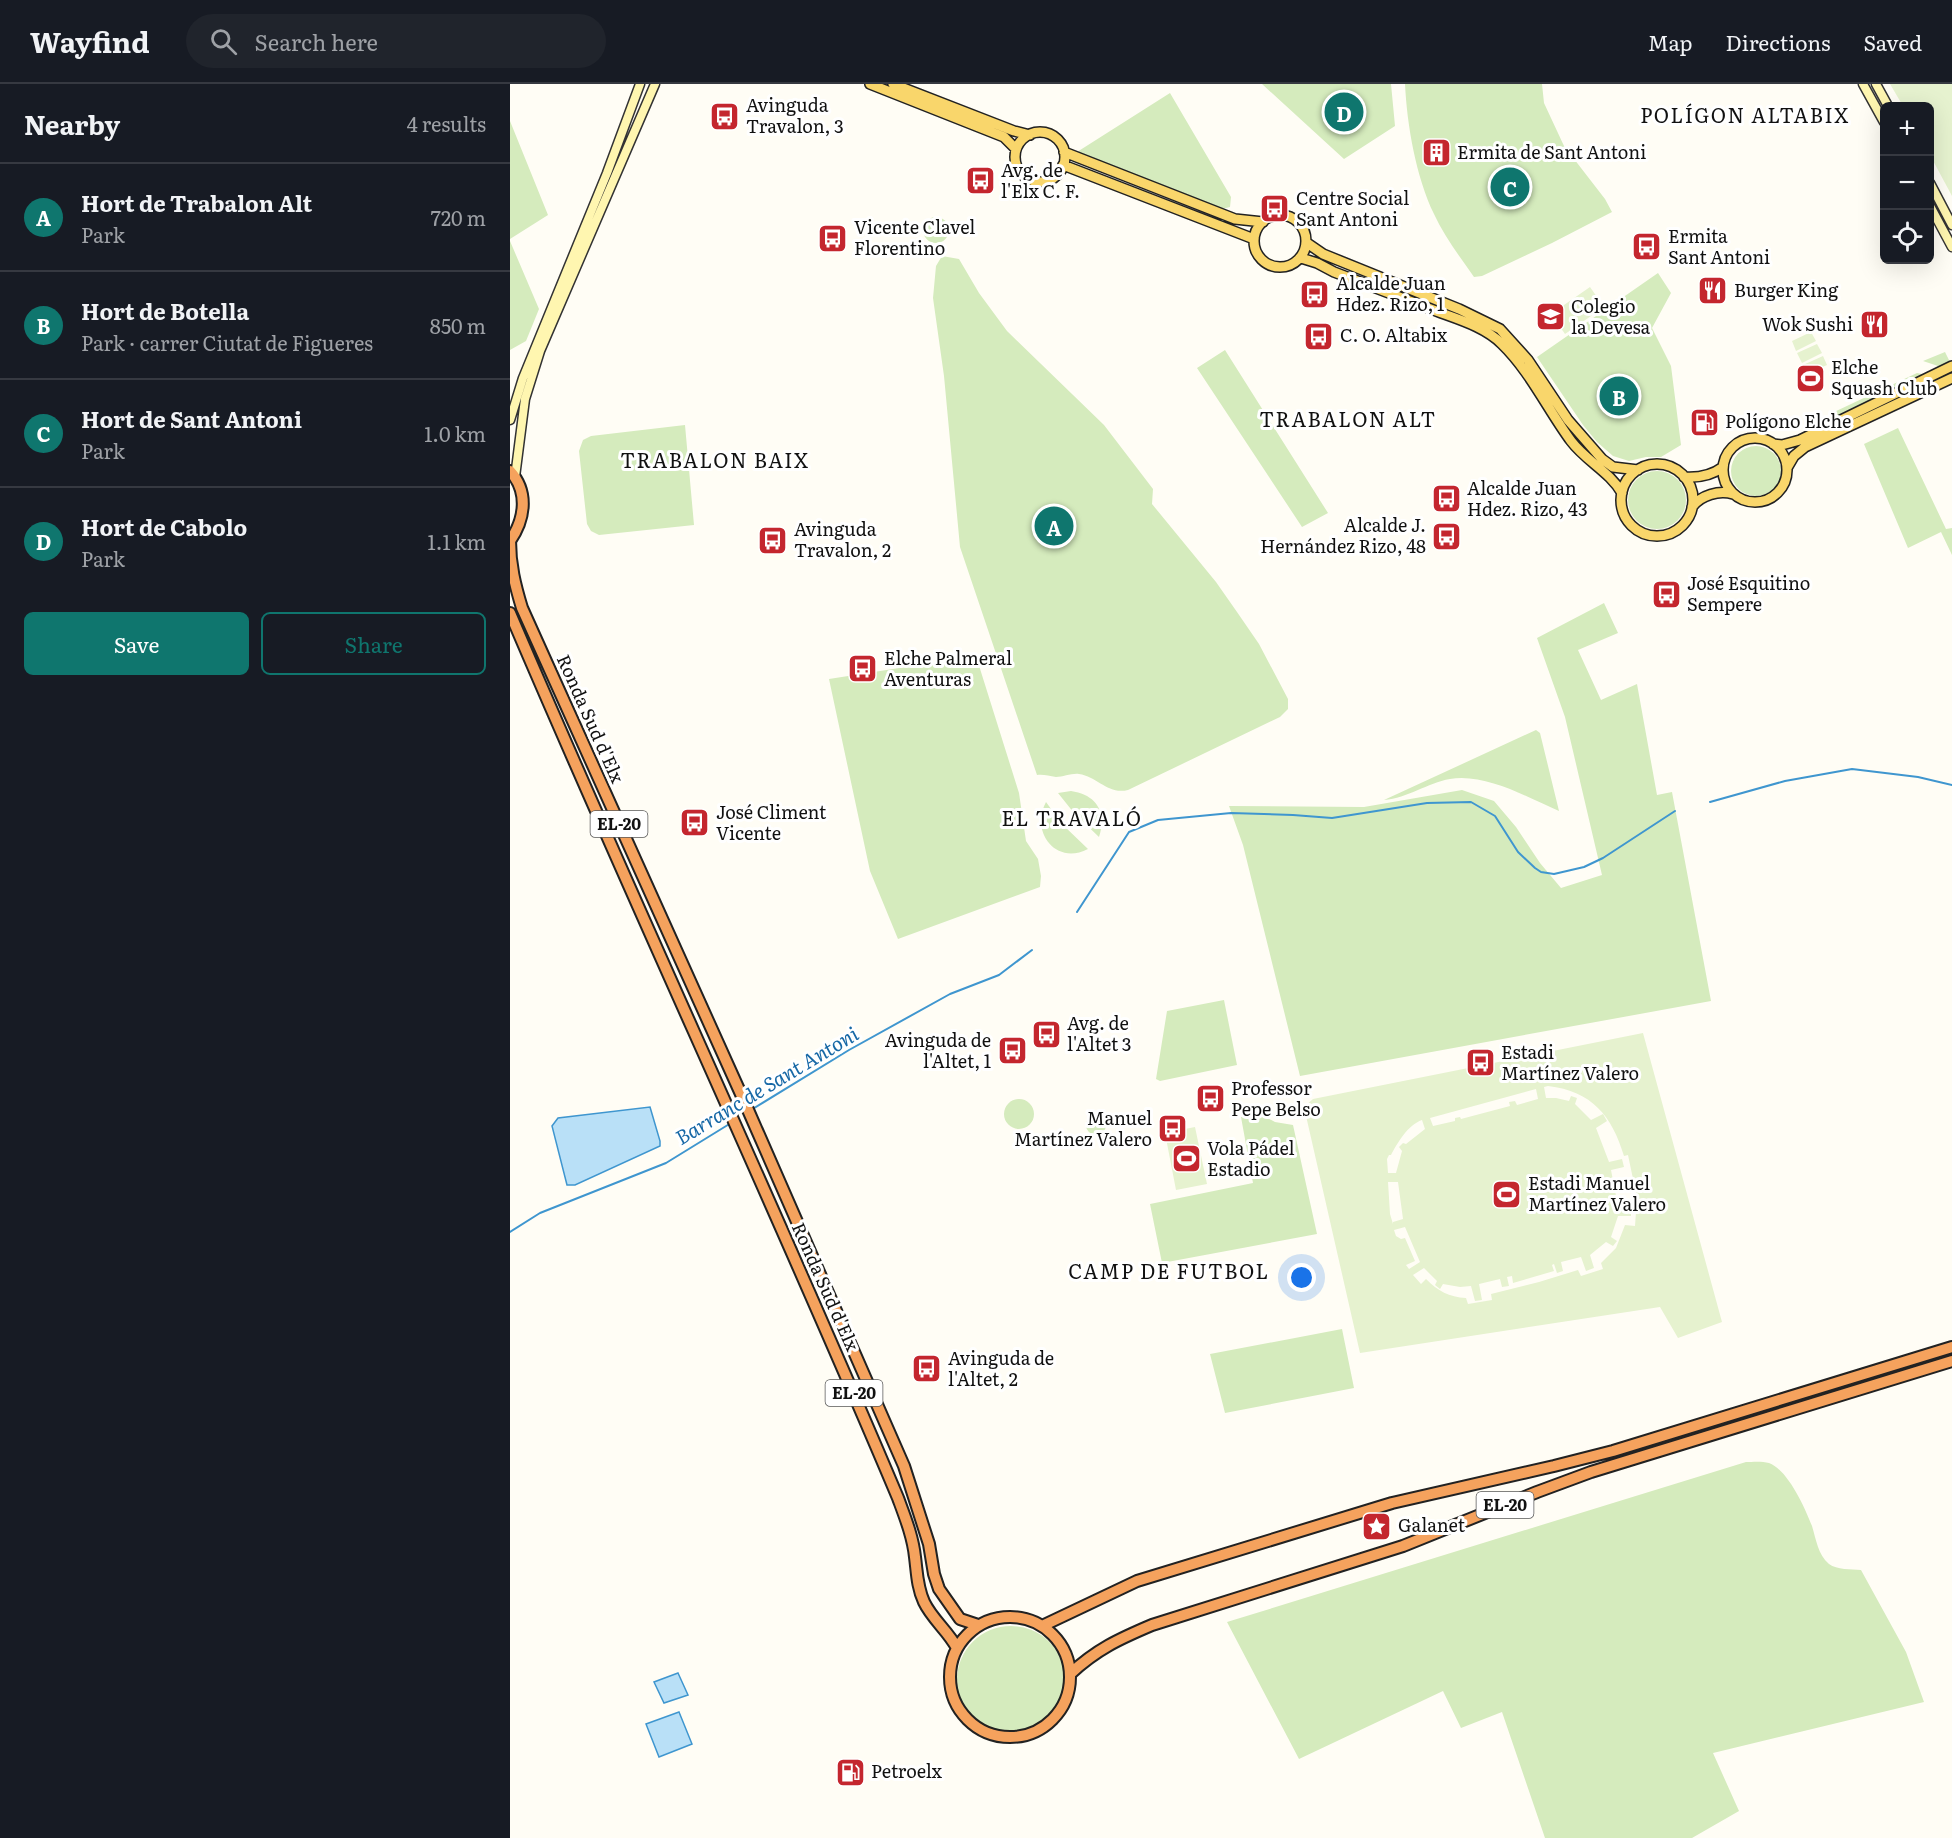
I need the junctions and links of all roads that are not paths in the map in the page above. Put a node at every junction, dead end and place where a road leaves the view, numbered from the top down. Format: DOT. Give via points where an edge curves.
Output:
graph roads {
  1 [pos="640,84"];
  2 [pos="655,84"];
  3 [pos="870,84"];
  4 [pos="893,84"];
  5 [pos="1863,84"];
  6 [pos="1876,84"];
  7 [pos="1886,102"];
  8 [pos="1880,115"];
  9 [pos="1032,134"];
  10 [pos="1016,149"];
  11 [pos="1064,152"];
  12 [pos="1063,165"];
  13 [pos="1934,192"];
  14 [pos="1931,210"];
  15 [pos="1263,222"];
  16 [pos="1952,225"];
  17 [pos="1254,239"];
  18 [pos="1307,243"];
  19 [pos="1952,246"];
  20 [pos="1302,258"];
  21 [pos="1952,366"];
  22 [pos="1952,378"];
  23 [pos="510,420"];
  24 [pos="1773,444"];
  25 [pos="1723,467"];
  26 [pos="1787,468"];
  27 [pos="1638,470"];
  28 [pos="513,474"];
  29 [pos="1684,477"];
  30 [pos="1622,493"];
  31 [pos="1734,495"];
  32 [pos="1692,507"];
  33 [pos="510,541"];
  34 [pos="510,613"];
  35 [pos="1952,1347"];
  36 [pos="1952,1361"];
  37 [pos="978,1625"];
  38 [pos="1042,1626"];
  39 [pos="957,1648"];
  40 [pos="1070,1674"];
  1 -- 23 [label="main road" via="537,339"];
  2 -- 28 [label="main road" via="540,351 525,399"];
  3 -- 10 [label="main road" via="1004,137"];
  4 -- 9 [label="main road" via="1014,132"];
  5 -- 8 [label="main road"];
  6 -- 7 [label="main road"];
  9 -- 10 [label="main road"];
  9 -- 11 [label="main road" via="1042,132 1055,137"];
  10 -- 12 [label="main road" via="1018,168 1031,180 1050,179"];
  11 -- 12 [label="main road"];
  11 -- 15 [label="main road" via="1235,219"];
  12 -- 17 [label="main road"];
  13 -- 16 [label="main road"];
  14 -- 19 [label="main road"];
  15 -- 17 [label="main road"];
  15 -- 18 [label="main road" via="1276,215 1296,219"];
  17 -- 20 [label="main road" via="1257,253 1270,266 1289,267"];
  18 -- 20 [label="main road"];
  18 -- 27 [label="main road" via="1323,254 1500,329 1602,459 1612,467"];
  20 -- 30 [label="main road" via="1461,320 1500,342 1515,357 1572,443"];
  21 -- 24 [label="main road" via="1800,440"];
  22 -- 26 [label="main road" via="1805,447"];
  24 -- 25 [label="main road" via="1758,438 1743,440 1729,451"];
  24 -- 26 [label="main road" via="1784,456"];
  25 -- 29 [label="main road" via="1711,474"];
  25 -- 31 [label="main road" via="1724,478"];
  26 -- 31 [label="main road" via="1782,488 1768,499 1753,502"];
  27 -- 29 [label="main road" via="1657,464 1677,470"];
  27 -- 30 [label="main road"];
  28 -- 33 [label="highway, EL-20" via="523,496 523,512"];
  29 -- 32 [label="main road" via="1692,491"];
  30 -- 32 [label="main road" via="1627,519 1637,530 1652,536 1678,529"];
  31 -- 32 [label="main road" via="1715,494 1699,499"];
  33 -- 37 [label="highway, Ronda Sud d'Elx / EL-20" via="513,579 522,608 904,1466 939,1589 960,1619"];
  34 -- 39 [label="highway, Ronda Sud d'Elx / EL-20" via="898,1498 911,1536 916,1578 924,1602"];
  35 -- 38 [label="highway, EL-20" via="1613,1451 1392,1503 1226,1553 1137,1581"];
  36 -- 40 [label="highway, EL-20" via="1591,1472 1402,1546 1152,1625 1088,1657"];
  37 -- 38 [label="highway" via="993,1619 1026,1618"];
  37 -- 39 [label="highway"];
  38 -- 40 [label="highway" via="1056,1638 1066,1655"];
  39 -- 40 [label="highway" via="950,1665 949,1683 954,1700 963,1716 978,1729 997,1737 1017,1738 1039,1731 1057,1716 1068,1696"];
}
